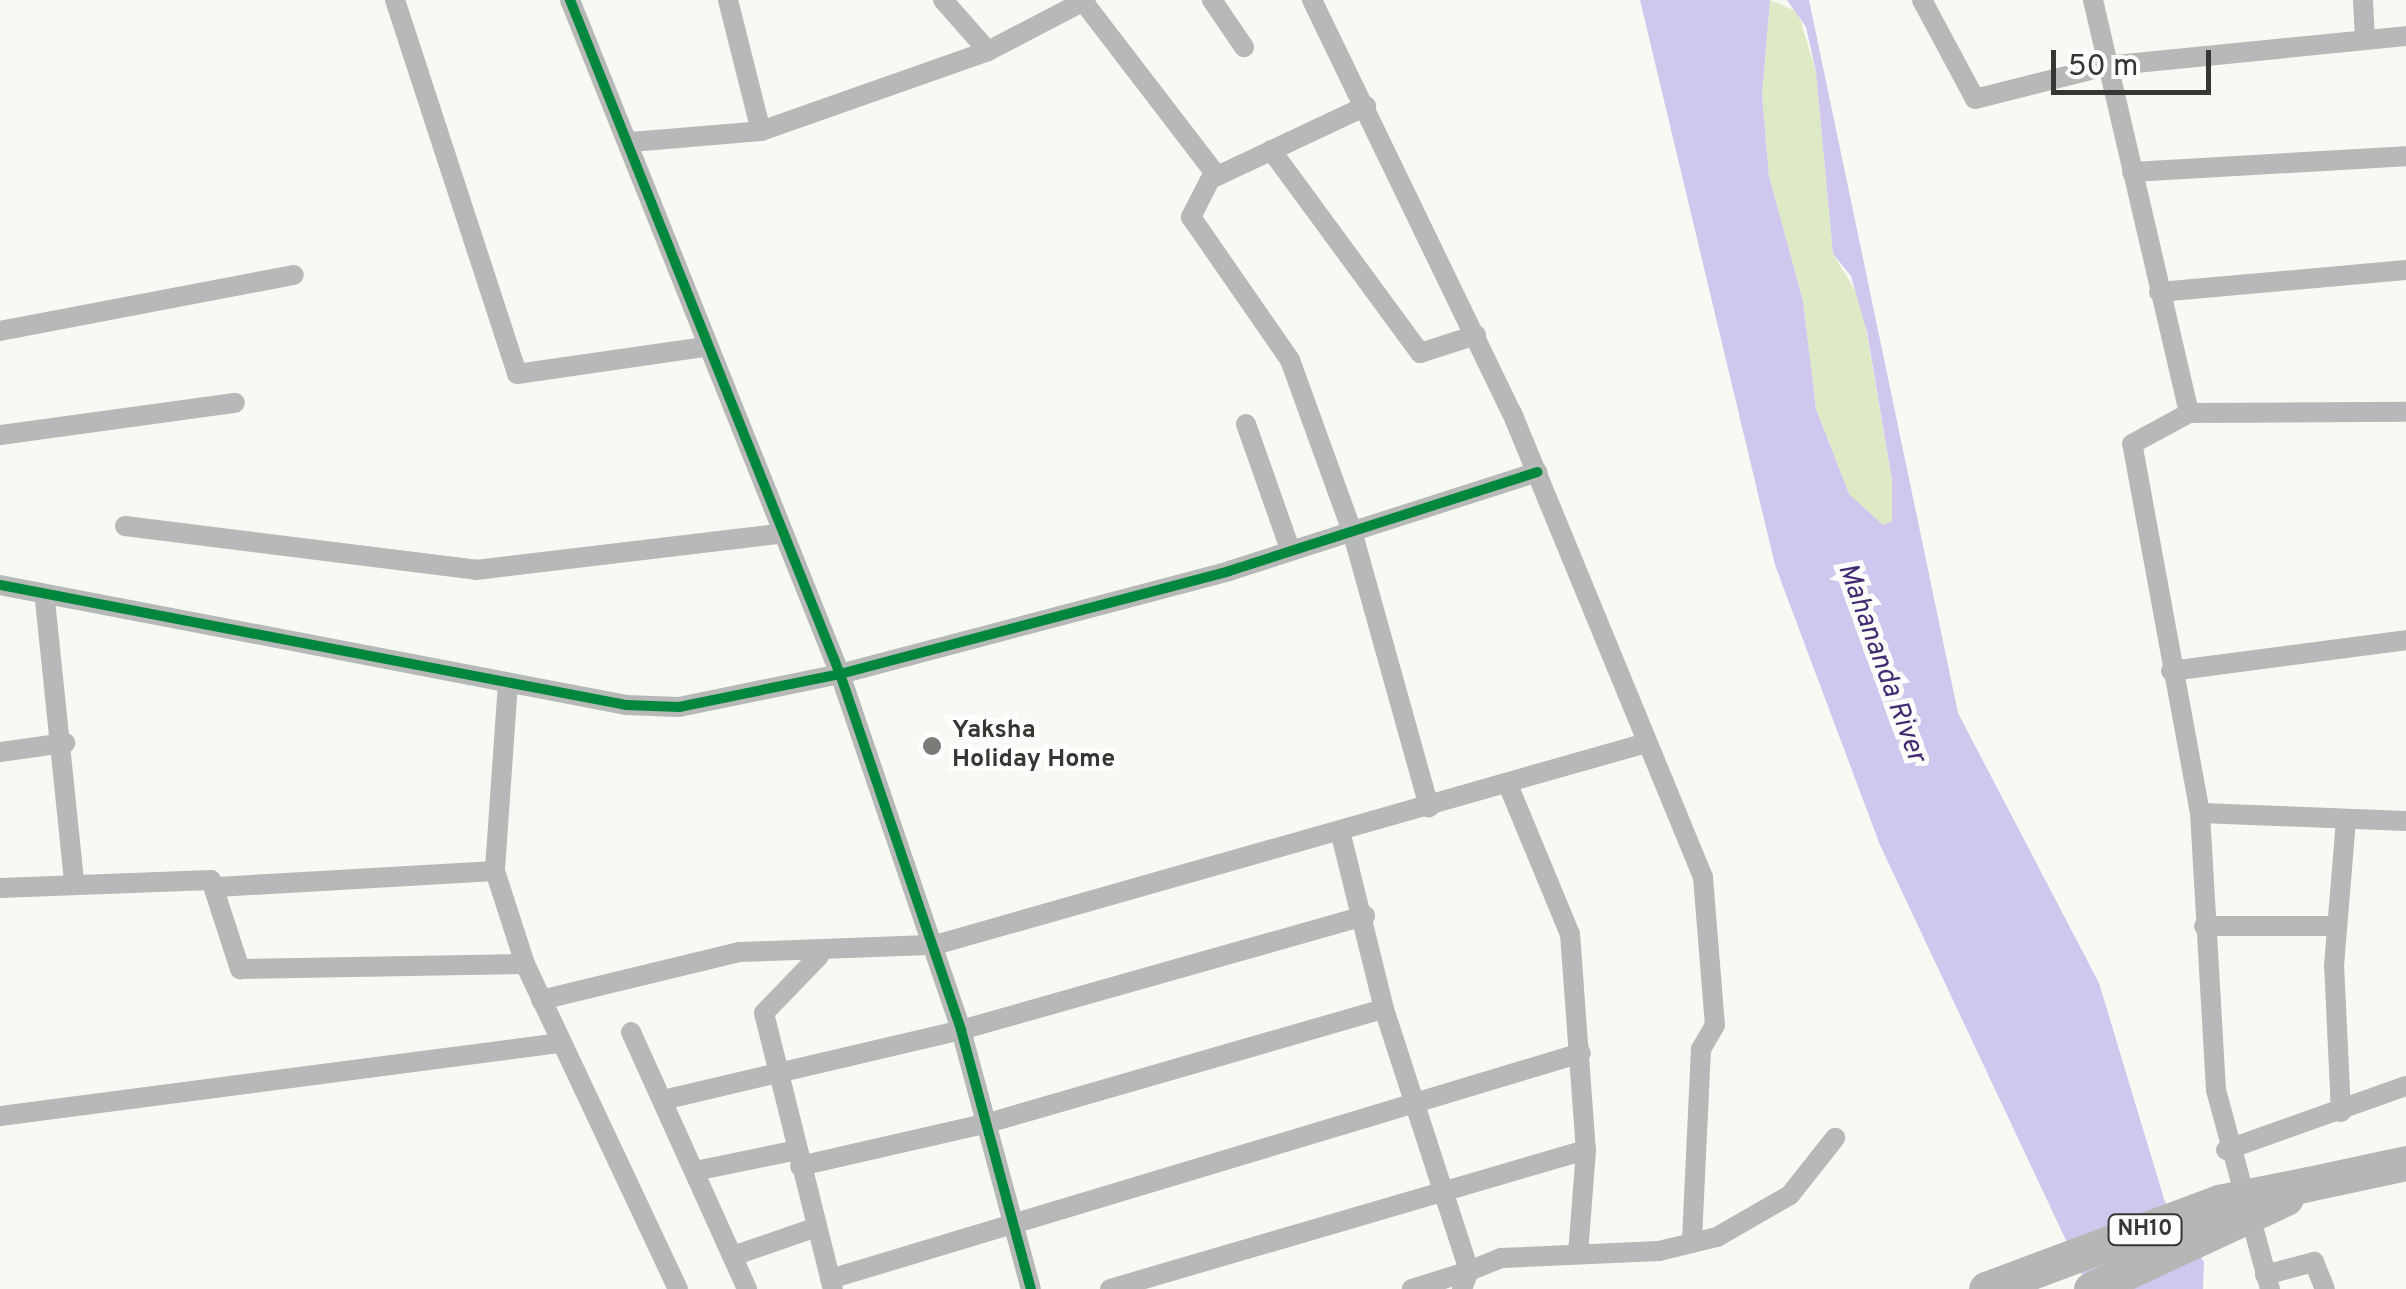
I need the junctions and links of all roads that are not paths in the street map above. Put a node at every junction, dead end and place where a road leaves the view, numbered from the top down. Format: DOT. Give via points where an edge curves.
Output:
graph roads {
  1 [pos="395,0"];
  2 [pos="570,0"];
  3 [pos="728,0"];
  4 [pos="942,0"];
  5 [pos="1212,0"];
  6 [pos="1312,0"];
  7 [pos="1922,0"];
  8 [pos="2093,0"];
  9 [pos="2363,0"];
  10 [pos="1084,1"];
  11 [pos="2406,36"];
  12 [pos="2364,40"];
  13 [pos="1244,47"];
  14 [pos="988,51"];
  15 [pos="2106,66"];
  16 [pos="1366,106"];
  17 [pos="761,131"];
  18 [pos="631,142"];
  19 [pos="1271,150"];
  20 [pos="2406,156"];
  21 [pos="2132,172"];
  22 [pos="1214,177"];
  23 [pos="2406,270"];
  24 [pos="294,276"];
  25 [pos="2160,292"];
  26 [pos="0,331"];
  27 [pos="1476,335"];
  28 [pos="706,346"];
  29 [pos="235,403"];
  30 [pos="2406,412"];
  31 [pos="2189,413"];
  32 [pos="1246,424"];
  33 [pos="0,436"];
  34 [pos="1538,472"];
  35 [pos="125,526"];
  36 [pos="1352,531"];
  37 [pos="777,534"];
  38 [pos="1290,549"];
  39 [pos="0,585"];
  40 [pos="45,600"];
  41 [pos="2406,640"];
  42 [pos="2171,671"];
  43 [pos="840,674"];
  44 [pos="508,683"];
  45 [pos="65,743"];
  46 [pos="1646,743"];
  47 [pos="0,752"];
  48 [pos="1509,786"];
  49 [pos="1429,808"];
  50 [pos="2200,814"];
  51 [pos="2346,819"];
  52 [pos="2406,821"];
  53 [pos="1340,831"];
  54 [pos="494,871"];
  55 [pos="74,880"];
  56 [pos="217,887"];
  57 [pos="0,888"];
  58 [pos="1365,916"];
  59 [pos="2204,926"];
  60 [pos="2337,926"];
  61 [pos="935,945"];
  62 [pos="818,956"];
  63 [pos="525,964"];
  64 [pos="541,1000"];
  65 [pos="1384,1009"];
  66 [pos="962,1030"];
  67 [pos="630,1032"];
  68 [pos="560,1043"];
  69 [pos="1582,1053"];
  70 [pos="782,1072"];
  71 [pos="2406,1086"];
  72 [pos="663,1100"];
  73 [pos="1416,1105"];
  74 [pos="2341,1112"];
  75 [pos="0,1116"];
  76 [pos="988,1124"];
  77 [pos="1835,1138"];
  78 [pos="1586,1150"];
  79 [pos="2226,1150"];
  80 [pos="798,1158"];
  81 [pos="2406,1162"];
  82 [pos="695,1171"];
  83 [pos="2308,1184"];
  84 [pos="1445,1192"];
  85 [pos="814,1228"];
  86 [pos="1012,1228"];
  87 [pos="1692,1242"];
  88 [pos="1578,1253"];
  89 [pos="733,1256"];
  90 [pos="1465,1280"];
  91 [pos="2267,1282"];
  92 [pos="832,1284"];
  93 [pos="678,1289"];
  94 [pos="747,1289"];
  95 [pos="1031,1289"];
  96 [pos="1110,1289"];
  97 [pos="1412,1289"];
  98 [pos="1986,1289"];
  99 [pos="2091,1289"];
  100 [pos="2326,1289"];
  1 -- 28 [label="street" via="517,374"];
  2 -- 18 [label="street"];
  3 -- 17 [label="street"];
  4 -- 14 [label="street"];
  5 -- 13 [label="street"];
  6 -- 16 [label="street"];
  7 -- 15 [label="street" via="1972,98"];
  8 -- 15 [label="street"];
  9 -- 12 [label="street"];
  10 -- 14 [label="street"];
  10 -- 22 [label="street"];
  11 -- 12 [label="street"];
  12 -- 15 [label="street"];
  14 -- 17 [label="street"];
  15 -- 21 [label="street"];
  16 -- 19 [label="street"];
  16 -- 27 [label="street"];
  17 -- 18 [label="street"];
  18 -- 28 [label="street"];
  19 -- 22 [label="street"];
  19 -- 27 [label="street" via="1422,355"];
  20 -- 21 [label="street"];
  21 -- 25 [label="street"];
  22 -- 36 [label="street" via="1191,217 1290,360"];
  23 -- 25 [label="street"];
  24 -- 26 [label="street"];
  25 -- 31 [label="street"];
  27 -- 34 [label="street"];
  28 -- 37 [label="street"];
  29 -- 33 [label="street"];
  30 -- 31 [label="street"];
  31 -- 42 [label="street" via="2135,439 2132,450"];
  32 -- 38 [label="street"];
  34 -- 36 [label="street"];
  34 -- 46 [label="street"];
  35 -- 37 [label="street" via="476,570"];
  36 -- 38 [label="street"];
  36 -- 49 [label="street"];
  37 -- 43 [label="street"];
  38 -- 43 [label="street"];
  39 -- 40 [label="street"];
  40 -- 44 [label="street"];
  40 -- 45 [label="street"];
  41 -- 42 [label="street"];
  42 -- 50 [label="street"];
  43 -- 44 [label="street" via="654,708"];
  43 -- 61 [label="street"];
  44 -- 54 [label="street"];
  45 -- 47 [label="street"];
  45 -- 55 [label="street"];
  46 -- 48 [label="street"];
  46 -- 87 [label="street" via="1704,888 1715,1024 1701,1049"];
  48 -- 49 [label="street"];
  48 -- 69 [label="street" via="1558,887"];
  49 -- 53 [label="street"];
  50 -- 51 [label="street"];
  50 -- 59 [label="street"];
  51 -- 52 [label="street"];
  51 -- 60 [label="street"];
  53 -- 58 [label="street"];
  53 -- 61 [label="street"];
  54 -- 56 [label="street"];
  54 -- 63 [label="street"];
  55 -- 56 [label="street" via="207,879"];
  55 -- 57 [label="street"];
  56 -- 63 [label="street" via="240,970"];
  58 -- 65 [label="street"];
  58 -- 66 [label="street"];
  59 -- 60 [label="street"];
  59 -- 79 [label="street"];
  60 -- 74 [label="street"];
  61 -- 62 [label="street"];
  61 -- 66 [label="street"];
  62 -- 64 [label="street" via="740,952"];
  62 -- 70 [label="street" via="766,1007"];
  63 -- 64 [label="street"];
  64 -- 68 [label="street"];
  65 -- 73 [label="street"];
  65 -- 76 [label="street"];
  66 -- 70 [label="street"];
  66 -- 76 [label="street"];
  67 -- 72 [label="street"];
  68 -- 75 [label="street"];
  68 -- 93 [label="street"];
  69 -- 73 [label="street"];
  69 -- 78 [label="street"];
  70 -- 72 [label="street"];
  70 -- 80 [label="street"];
  71 -- 74 [label="street"];
  72 -- 82 [label="street"];
  73 -- 84 [label="street"];
  73 -- 86 [label="street"];
  74 -- 79 [label="street"];
  76 -- 80 [label="street"];
  76 -- 86 [label="street"];
  77 -- 87 [label="street" via="1790,1195"];
  78 -- 84 [label="street"];
  78 -- 88 [label="street"];
  79 -- 91 [label="street"];
  80 -- 82 [label="street"];
  80 -- 85 [label="street"];
  81 -- 83 [label="highway, NH10"];
  82 -- 89 [label="street"];
  83 -- 98 [label="highway, NH10, bridge" via="2218,1202"];
  83 -- 99 [label="highway, bridge" via="2204,1244"];
  84 -- 90 [label="street"];
  84 -- 96 [label="street"];
  85 -- 89 [label="street"];
  85 -- 92 [label="street"];
  86 -- 92 [label="street"];
  86 -- 95 [label="street"];
  87 -- 88 [label="street"];
  88 -- 90 [label="street" via="1501,1258"];
  89 -- 94 [label="street"];
  90 -- 97 [label="street"];
  91 -- 100 [label="street" via="2314,1262"];
}
